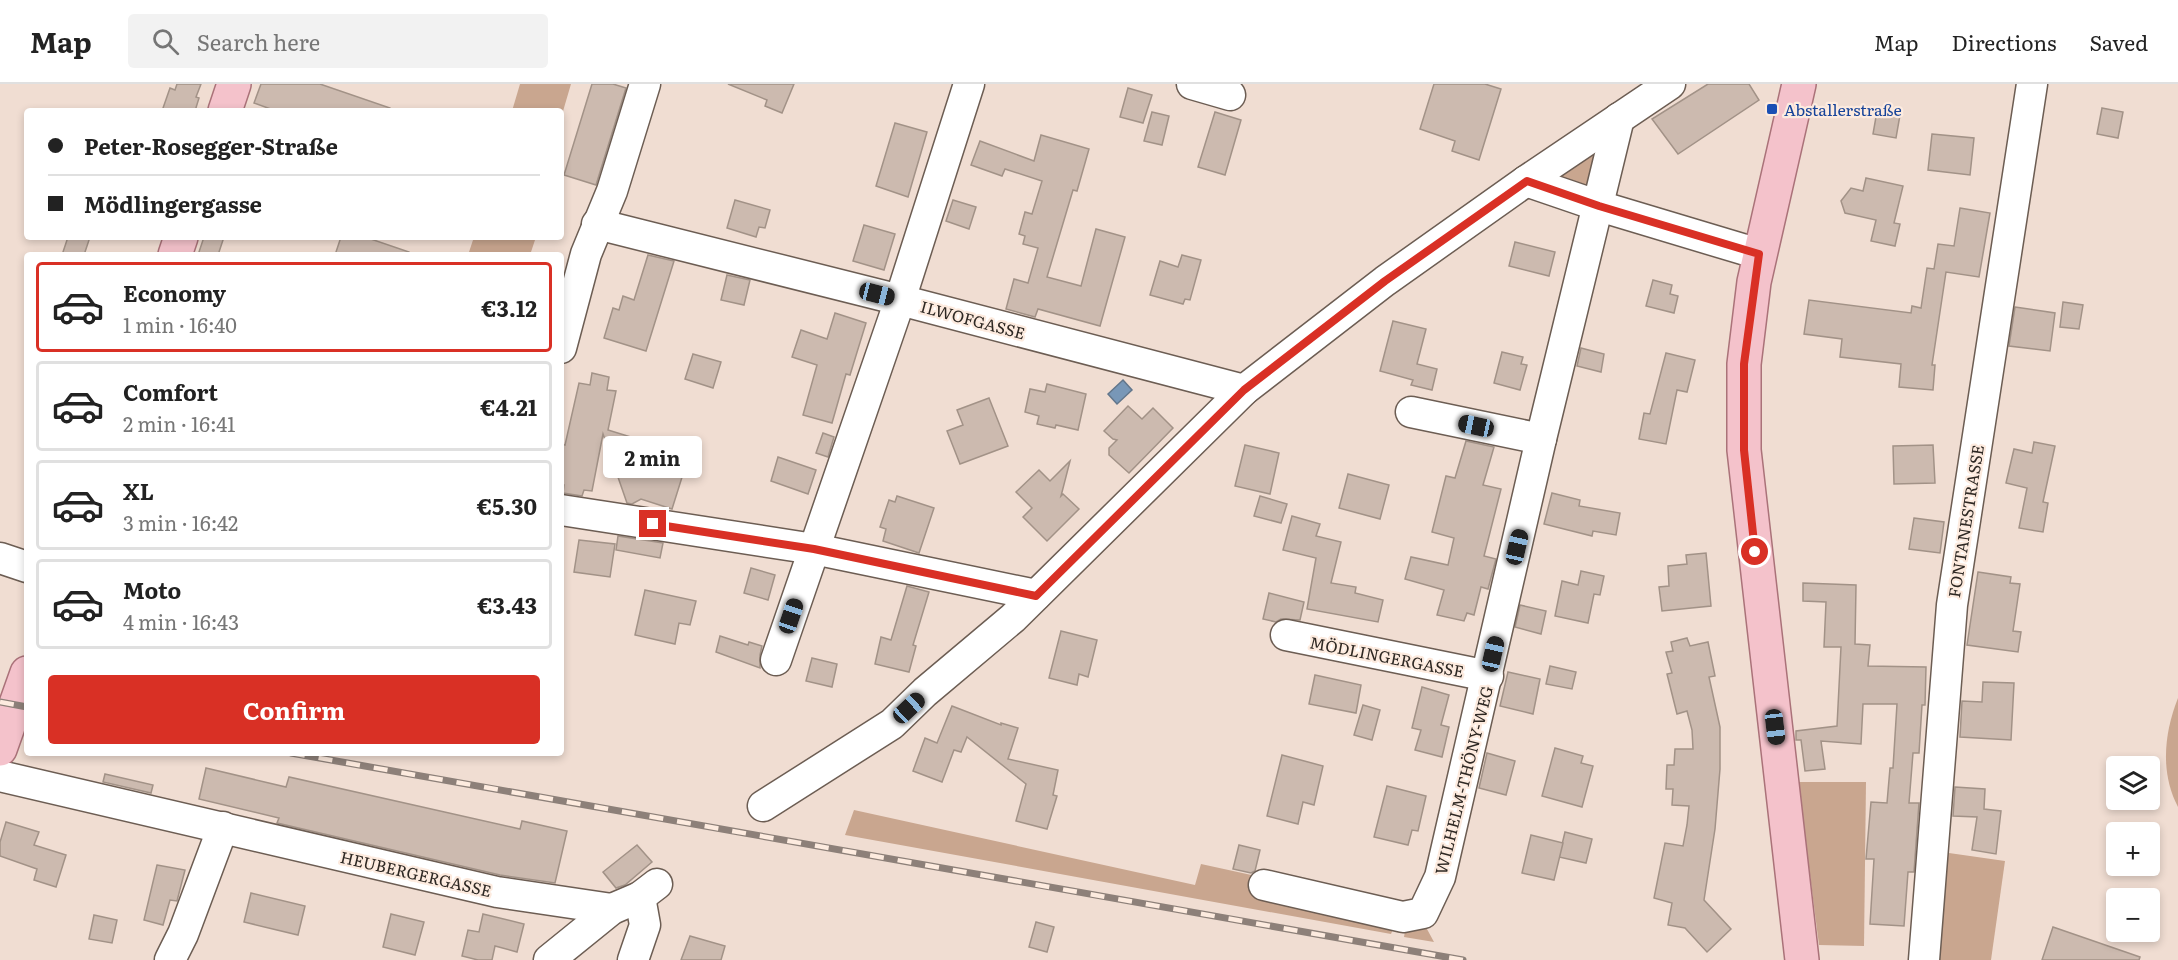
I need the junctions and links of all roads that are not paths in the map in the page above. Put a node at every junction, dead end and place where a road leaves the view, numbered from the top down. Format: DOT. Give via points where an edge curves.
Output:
graph roads {
  1 [pos="234,84"];
  2 [pos="645,84"];
  3 [pos="969,84"];
  4 [pos="1192,84"];
  5 [pos="1670,84"];
  6 [pos="1799,84"];
  7 [pos="2032,84"];
  8 [pos="1230,95"];
  9 [pos="226,108"];
  10 [pos="1618,118"];
  11 [pos="1527,181"];
  12 [pos="1599,206"];
  13 [pos="597,224"];
  14 [pos="1759,254"];
  15 [pos="900,300"];
  16 [pos="564,337"];
  17 [pos="1244,390"];
  18 [pos="1411,412"];
  19 [pos="1541,439"];
  20 [pos="564,510"];
  21 [pos="814,549"];
  22 [pos="0,558"];
  23 [pos="24,566"];
  24 [pos="1036,596"];
  25 [pos="1286,635"];
  26 [pos="776,660"];
  27 [pos="1488,676"];
  28 [pos="24,682"];
  29 [pos="0,749"];
  30 [pos="0,776"];
  31 [pos="763,806"];
  32 [pos="223,827"];
  33 [pos="1264,885"];
  34 [pos="612,909"];
  35 [pos="170,960"];
  36 [pos="549,960"];
  37 [pos="633,960"];
  38 [pos="1802,960"];
  39 [pos="1924,960"];
  1 -- 9 [label="main road"];
  2 -- 13 [label="street" via="612,191"];
  3 -- 15 [label="street"];
  4 -- 8 [label="street"];
  5 -- 10 [label="street"];
  6 -- 14 [label="main road"];
  7 -- 39 [label="street, FONTANESTRASSE" via="1952,606"];
  10 -- 11 [label="street"];
  10 -- 12 [label="street, WILHELM-THÖNY-WEG"];
  11 -- 12 [label="street"];
  11 -- 17 [label="street" via="1385,281"];
  12 -- 14 [label="street"];
  12 -- 19 [label="street, WILHELM-THÖNY-WEG"];
  13 -- 15 [label="street, ILWOFGASSE"];
  13 -- 16 [label="street"];
  14 -- 38 [label="main road" via="1744,364 1744,450"];
  15 -- 17 [label="street, ILWOFGASSE"];
  15 -- 21 [label="street"];
  17 -- 24 [label="street"];
  18 -- 19 [label="street"];
  19 -- 27 [label="street, WILHELM-THÖNY-WEG"];
  20 -- 21 [label="street"];
  21 -- 24 [label="street"];
  21 -- 26 [label="street"];
  22 -- 23 [label="street"];
  24 -- 31 [label="street" via="892,724"];
  25 -- 27 [label="street, MÖDLINGERGASSE"];
  27 -- 33 [label="street, WILHELM-THÖNY-WEG" via="1440,877 1423,913 1403,917"];
  28 -- 29 [label="main road"];
  30 -- 32 [label="street, HEUBERGERGASSE"];
  32 -- 34 [label="street, HEUBERGERGASSE" via="497,892"];
  32 -- 35 [label="street"];
  34 -- 36 [label="street"];
  34 -- 37 [label="street" via="648,890 645,925"];
}
